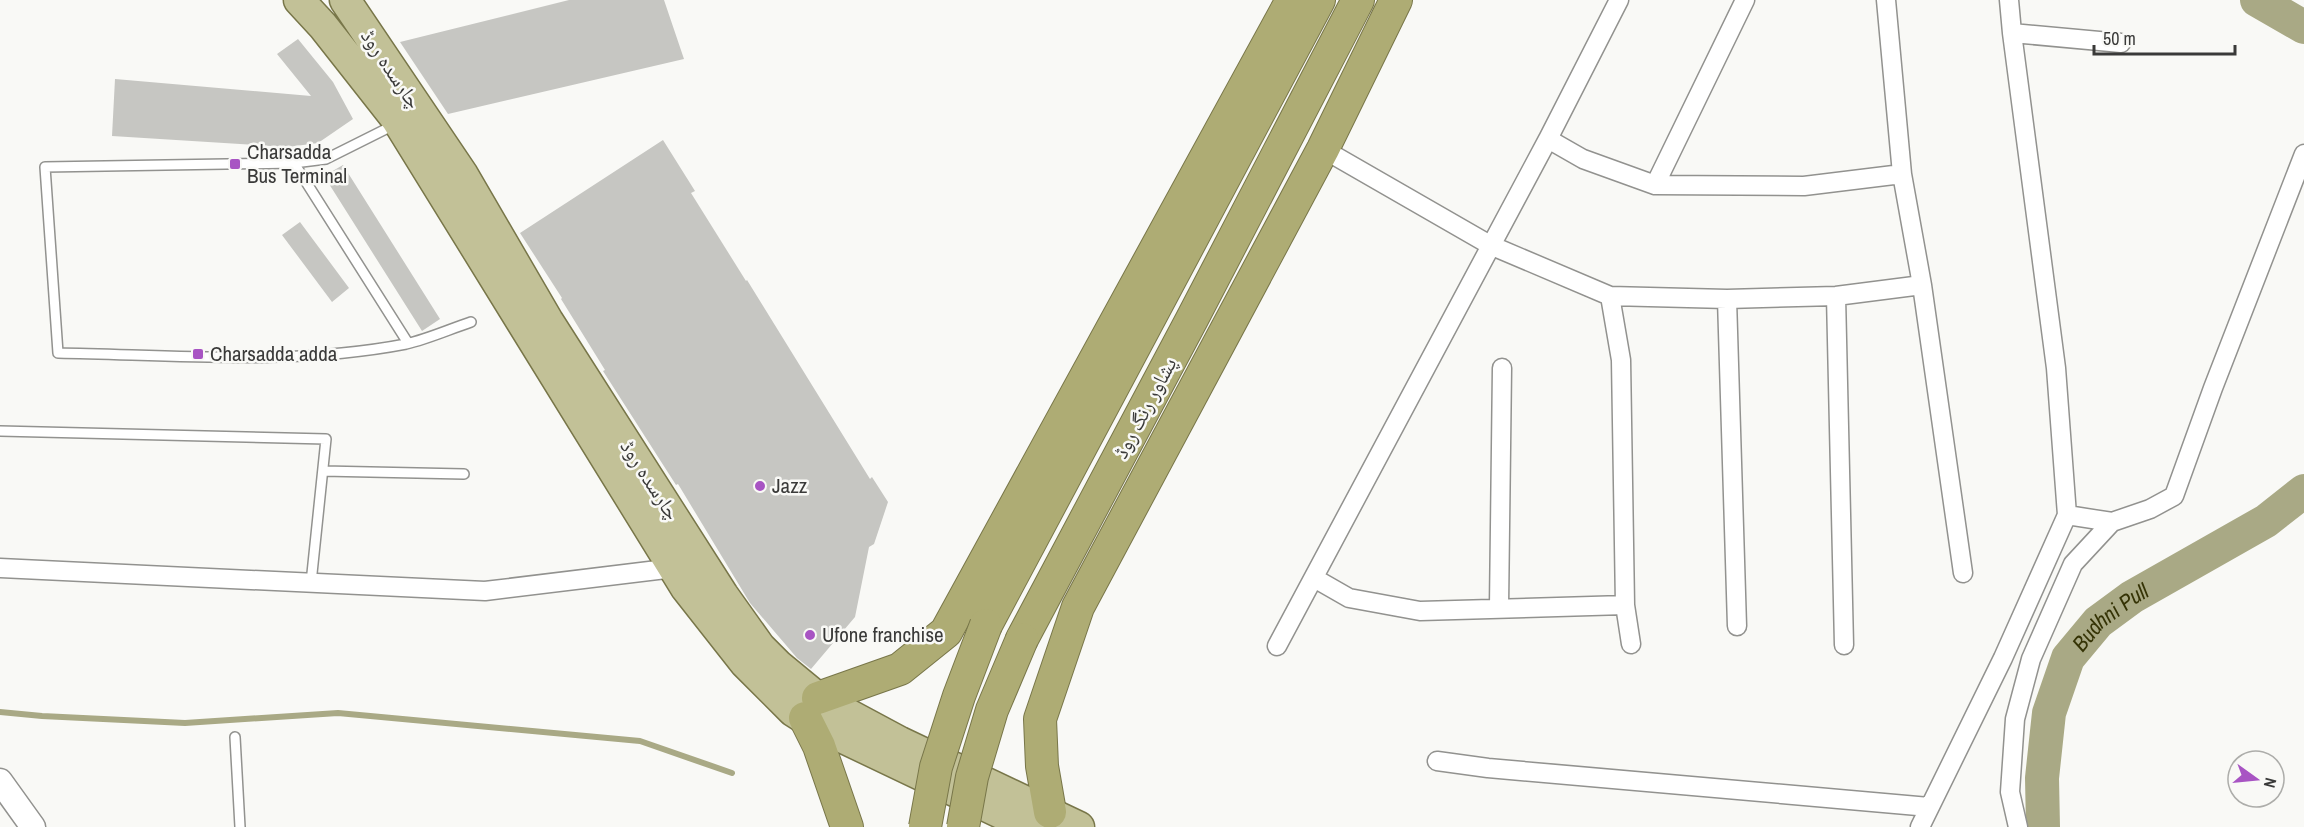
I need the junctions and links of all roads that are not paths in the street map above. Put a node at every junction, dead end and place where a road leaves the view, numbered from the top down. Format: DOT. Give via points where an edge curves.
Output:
graph roads {
  1 [pos="299,0"];
  2 [pos="345,0"];
  3 [pos="1292,0"];
  4 [pos="1319,0"];
  5 [pos="1358,0"];
  6 [pos="1396,0"];
  7 [pos="1619,0"];
  8 [pos="1745,0"];
  9 [pos="1886,0"];
  10 [pos="2009,0"];
  11 [pos="2012,33"];
  12 [pos="2121,43"];
  13 [pos="409,116"];
  14 [pos="1548,139"];
  15 [pos="1323,149"];
  16 [pos="2304,154"];
  17 [pos="294,163"];
  18 [pos="1902,174"];
  19 [pos="1655,185"];
  20 [pos="1490,245"];
  21 [pos="1922,285"];
  22 [pos="1610,296"];
  23 [pos="1836,296"];
  24 [pos="1727,299"];
  25 [pos="471,322"];
  26 [pos="408,343"];
  27 [pos="1502,368"];
  28 [pos="0,431"];
  29 [pos="323,471"];
  30 [pos="464,474"];
  31 [pos="2067,515"];
  32 [pos="2112,522"];
  33 [pos="0,568"];
  34 [pos="674,568"];
  35 [pos="1963,573"];
  36 [pos="1314,579"];
  37 [pos="311,583"];
  38 [pos="1625,605"];
  39 [pos="1499,607"];
  40 [pos="1737,626"];
  41 [pos="1631,644"];
  42 [pos="1844,645"];
  43 [pos="1277,646"];
  44 [pos="812,708"];
  45 [pos="235,737"];
  46 [pos="1437,761"];
  47 [pos="0,781"];
  48 [pos="1929,807"];
  49 [pos="1040,820"];
  50 [pos="33,827"];
  51 [pos="240,827"];
  52 [pos="847,827"];
  53 [pos="925,827"];
  54 [pos="963,827"];
  55 [pos="1079,827"];
  56 [pos="1920,827"];
  57 [pos="2018,827"];
  1 -- 13 [label="main road, چارسدہ روڈ"];
  2 -- 13 [label="main road, چارسدہ روڈ"];
  3 -- 44 [label="highway" via="946,632 900,669"];
  4 -- 53 [label="highway, پشاور رنگ روڈ, bridge" via="986,625 936,767"];
  5 -- 54 [label="highway, پشاور رنگ روڈ, bridge" via="1022,639 992,710 972,777"];
  6 -- 15 [label="highway"];
  7 -- 14 [label="street"];
  8 -- 19 [label="street"];
  9 -- 18 [label="street"];
  10 -- 11 [label="street"];
  11 -- 12 [label="street"];
  11 -- 31 [label="street" via="2056,368"];
  13 -- 17 [label="lane" via="326,159"];
  13 -- 34 [label="main road, چارسدہ روڈ"];
  13 -- 44 [label="main road, چارسدہ روڈ" via="463,175 548,321 738,617"];
  14 -- 19 [label="street" via="1583,159"];
  14 -- 20 [label="street"];
  15 -- 20 [label="street"];
  15 -- 49 [label="highway" via="1078,607 1040,719"];
  16 -- 32 [label="street" via="2174,496"];
  17 -- 26 [label="lane"];
  17 -- 26 [label="lane" via="45,167 58,353 283,357"];
  18 -- 19 [label="street" via="1804,186"];
  18 -- 21 [label="street"];
  20 -- 22 [label="street"];
  20 -- 36 [label="street"];
  21 -- 23 [label="street"];
  21 -- 35 [label="street"];
  22 -- 24 [label="street"];
  22 -- 38 [label="street" via="1622,360"];
  23 -- 24 [label="street"];
  23 -- 42 [label="street"];
  24 -- 40 [label="street"];
  25 -- 26 [label="lane"];
  27 -- 39 [label="street"];
  28 -- 29 [label="lane" via="326,439"];
  29 -- 30 [label="lane"];
  29 -- 37 [label="lane"];
  31 -- 32 [label="street"];
  31 -- 48 [label="street" via="2003,658"];
  32 -- 57 [label="street" via="2073,564 2031,659 2015,719 2010,792"];
  33 -- 37 [label="street"];
  34 -- 37 [label="street" via="485,591"];
  34 -- 44 [label="main road, چارسدہ روڈ" via="745,663 793,711"];
  36 -- 39 [label="street" via="1349,598 1420,611"];
  36 -- 43 [label="street"];
  38 -- 39 [label="street"];
  38 -- 41 [label="street"];
  44 -- 49 [label="main road, چارسدہ روڈ" via="900,742"];
  44 -- 52 [label="highway" via="819,746"];
  45 -- 51 [label="lane"];
  46 -- 48 [label="street"];
  47 -- 50 [label="street"];
  48 -- 56 [label="street"];
  49 -- 55 [label="main road, چارسدہ روڈ"];
}
